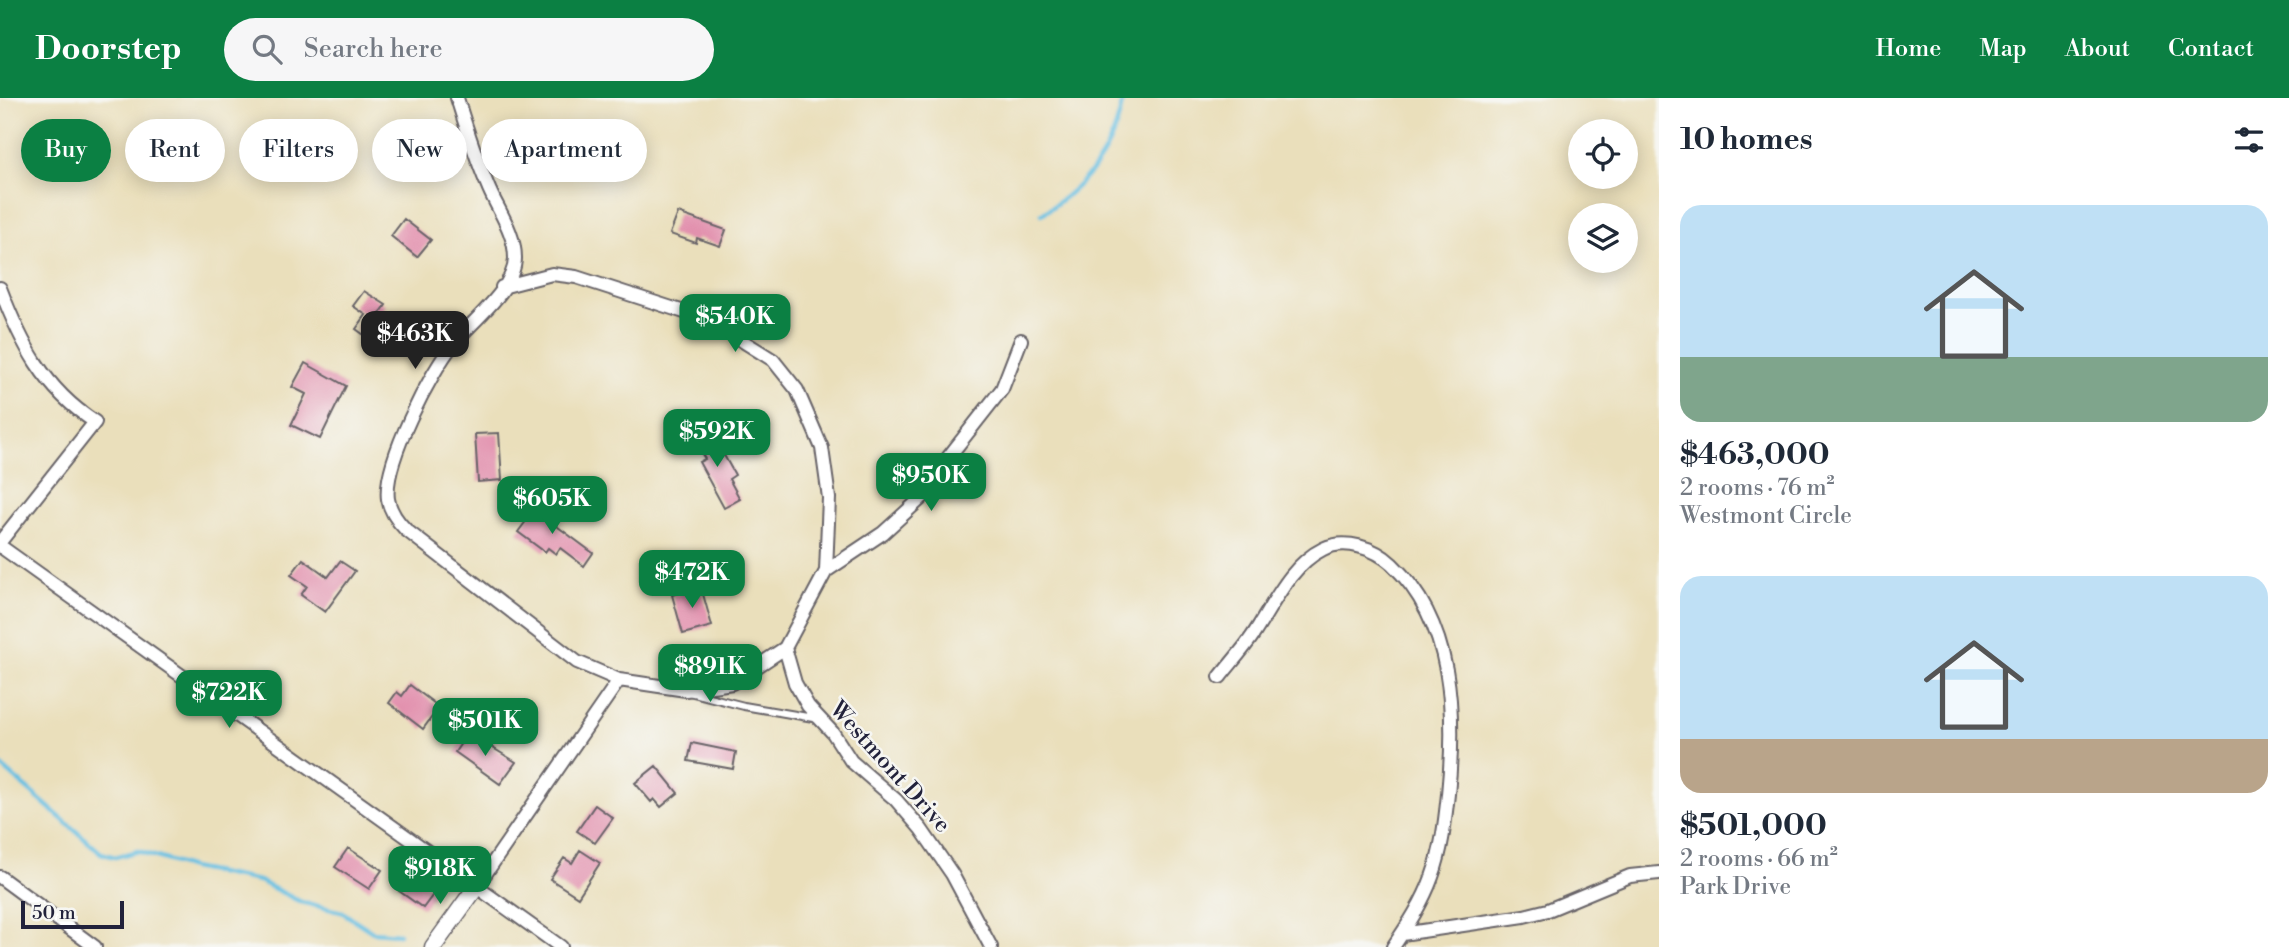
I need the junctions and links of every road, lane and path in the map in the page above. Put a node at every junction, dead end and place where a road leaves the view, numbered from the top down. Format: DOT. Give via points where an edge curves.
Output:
graph roads {
  1 [pos="457,98"];
  2 [pos="502,287"];
  3 [pos="0,288"];
  4 [pos="1021,340"];
  5 [pos="0,544"];
  6 [pos="826,571"];
  7 [pos="785,648"];
  8 [pos="1220,677"];
  9 [pos="619,680"];
  10 [pos="682,690"];
  11 [pos="820,720"];
  12 [pos="1659,873"];
  13 [pos="0,877"];
  14 [pos="477,886"];
  15 [pos="1402,934"];
  16 [pos="95,947"];
  17 [pos="433,947"];
  18 [pos="561,947"];
  19 [pos="991,947"];
  20 [pos="1393,947"];
  1 -- 2 [label="street" via="513,245 513,270"];
  2 -- 6 [label="street" via="552,274 576,277 709,320 773,360 797,390 822,448 829,498"];
  2 -- 9 [label="street" via="431,374 400,444 388,498 406,530 577,662"];
  3 -- 5 [label="street" via="13,323 44,379 95,422"];
  4 -- 6 [label="street" via="1002,389 947,459 928,492 883,533"];
  5 -- 14 [label="street"];
  6 -- 7 [label="street"];
  7 -- 10 [label="street" via="732,683"];
  7 -- 11 [label="street, Westmont Drive" via="795,683"];
  8 -- 15 [label="street" via="1294,574 1323,549 1348,545 1373,551 1418,595 1445,665 1452,741 1440,854 1422,901"];
  9 -- 10 [label="street"];
  9 -- 14 [label="street"];
  10 -- 11 [label="lane"];
  11 -- 19 [label="street, Westmont Drive" via="851,761 921,829 952,874"];
  12 -- 15 [label="street" via="1630,876 1524,916"];
  13 -- 16 [label="street"];
  14 -- 17 [label="street"];
  14 -- 18 [label="street"];
  15 -- 20 [label="street"];
}
